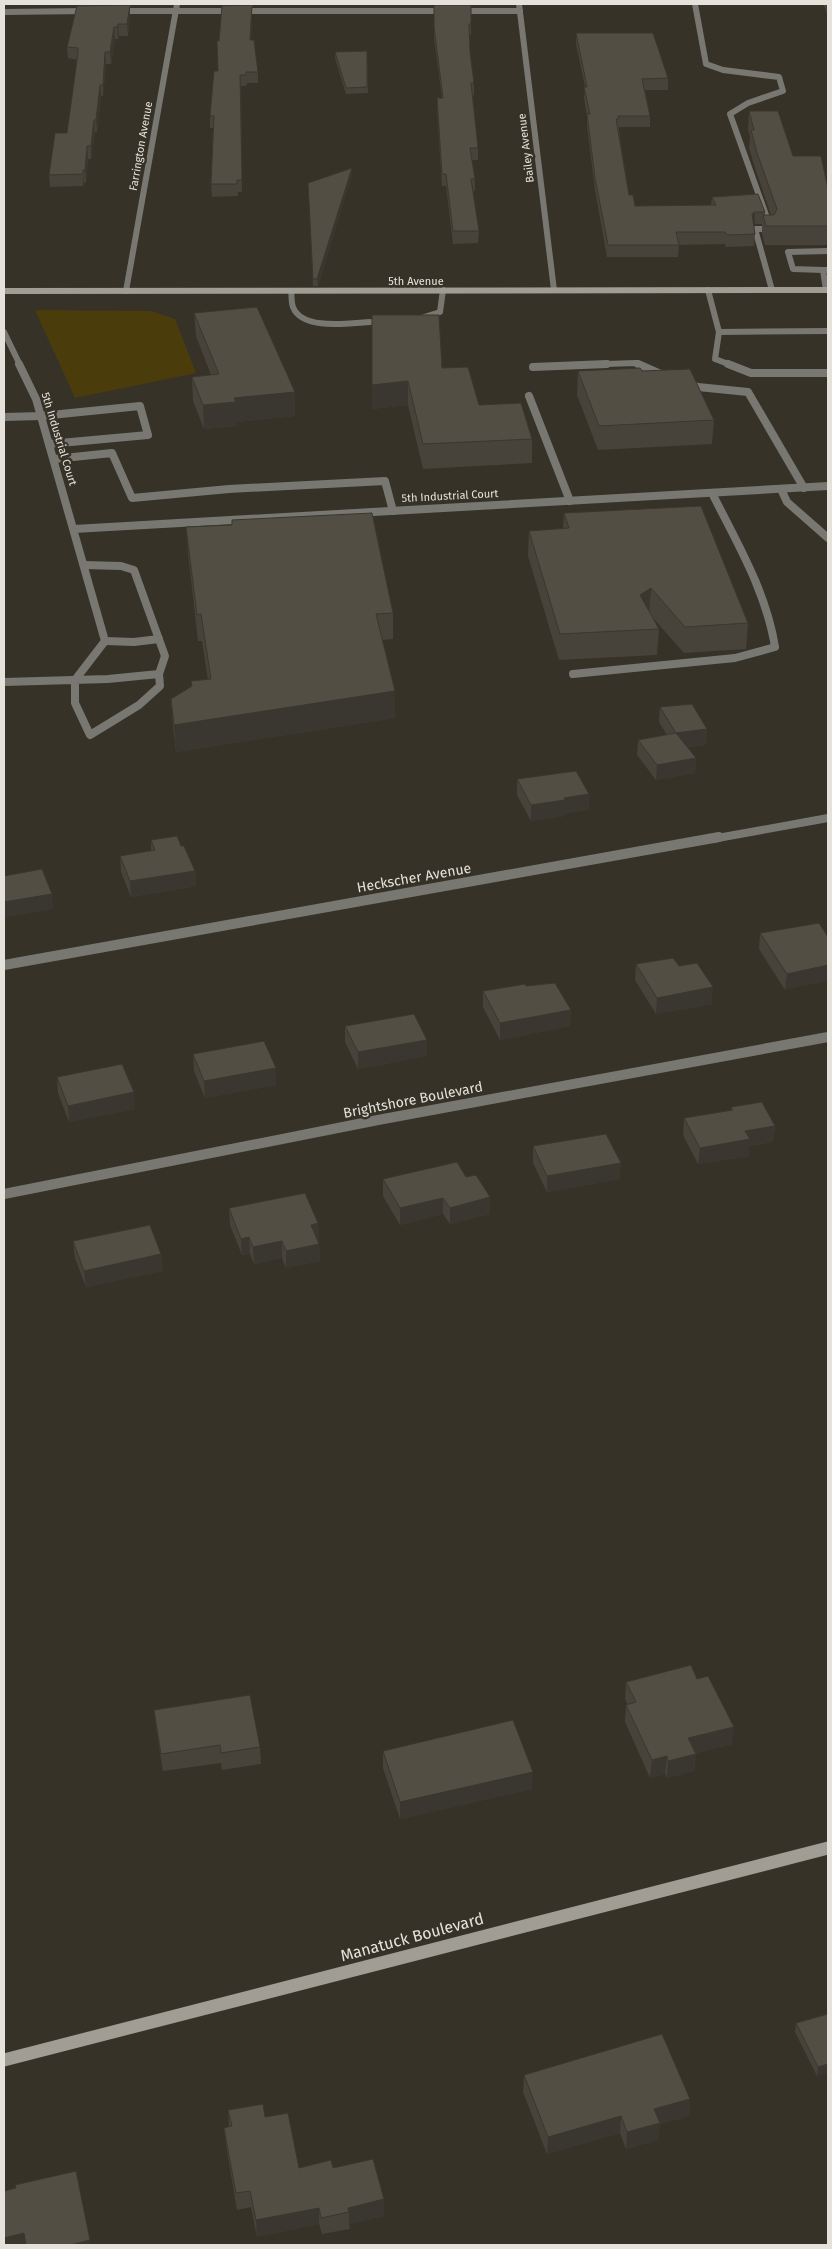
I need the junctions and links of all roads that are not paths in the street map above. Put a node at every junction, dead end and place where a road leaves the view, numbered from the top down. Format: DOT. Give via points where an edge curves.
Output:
graph roads {
  1 [pos="177,4"];
  2 [pos="519,4"];
  3 [pos="695,4"];
  4 [pos="99,11"];
  5 [pos="109,11"];
  6 [pos="175,11"];
  7 [pos="520,11"];
  8 [pos="4,12"];
  9 [pos="828,251"];
  10 [pos="826,270"];
  11 [pos="443,290"];
  12 [pos="554,290"];
  13 [pos="708,290"];
  14 [pos="772,290"];
  15 [pos="827,290"];
  16 [pos="291,291"];
  17 [pos="4,292"];
  18 [pos="126,292"];
  19 [pos="412,321"];
  20 [pos="370,322"];
  21 [pos="828,331"];
  22 [pos="4,332"];
  23 [pos="719,332"];
  24 [pos="532,367"];
  25 [pos="828,373"];
  26 [pos="671,378"];
  27 [pos="680,381"];
  28 [pos="529,396"];
  29 [pos="41,416"];
  30 [pos="4,417"];
  31 [pos="49,444"];
  32 [pos="54,459"];
  33 [pos="828,486"];
  34 [pos="804,488"];
  35 [pos="781,489"];
  36 [pos="712,493"];
  37 [pos="570,501"];
  38 [pos="393,511"];
  39 [pos="74,529"];
  40 [pos="828,538"];
  41 [pos="84,565"];
  42 [pos="159,639"];
  43 [pos="105,641"];
  44 [pos="160,674"];
  45 [pos="573,674"];
  46 [pos="75,680"];
  47 [pos="4,682"];
  48 [pos="828,818"];
  49 [pos="4,966"];
  50 [pos="828,1037"];
  51 [pos="4,1194"];
  52 [pos="828,1848"];
  53 [pos="4,2060"];
  1 -- 6 [label="street, Farrington Avenue"];
  2 -- 7 [label="street, Bailey Avenue"];
  3 -- 14 [label="street" via="706,64 723,70 779,77 783,91 748,103 730,114 771,229 755,229"];
  4 -- 8 [label="street"];
  5 -- 6 [label="street"];
  6 -- 7 [label="street"];
  6 -- 18 [label="street, Farrington Avenue"];
  7 -- 12 [label="street, Bailey Avenue"];
  9 -- 10 [label="street" via="788,252 793,269"];
  10 -- 15 [label="street"];
  11 -- 12 [label="main road, 5th Avenue"];
  11 -- 16 [label="main road, 5th Avenue"];
  11 -- 19 [label="street" via="440,312"];
  12 -- 13 [label="main road, 5th Avenue"];
  13 -- 14 [label="main road, 5th Avenue"];
  13 -- 23 [label="street"];
  14 -- 15 [label="main road, 5th Avenue"];
  16 -- 18 [label="main road, 5th Avenue"];
  16 -- 20 [label="street" via="294,308 307,321"];
  17 -- 18 [label="main road, 5th Avenue"];
  21 -- 23 [label="street"];
  22 -- 29 [label="street, 5th Industrial Court"];
  23 -- 25 [label="street" via="715,359 751,372"];
  24 -- 26 [label="street" via="636,363"];
  27 -- 34 [label="street" via="698,387 748,392"];
  28 -- 37 [label="street"];
  29 -- 30 [label="street"];
  29 -- 31 [label="street, 5th Industrial Court"];
  29 -- 31 [label="street" via="140,406 148,435"];
  31 -- 32 [label="street, 5th Industrial Court"];
  32 -- 38 [label="street" via="112,453 132,498 385,481"];
  32 -- 39 [label="street, 5th Industrial Court"];
  33 -- 34 [label="street, 5th Industrial Court"];
  34 -- 35 [label="street, 5th Industrial Court"];
  35 -- 36 [label="street, 5th Industrial Court"];
  35 -- 40 [label="street" via="787,502"];
  36 -- 37 [label="street, 5th Industrial Court"];
  36 -- 45 [label="street" via="759,590 773,626 775,647 735,658"];
  37 -- 38 [label="street, 5th Industrial Court"];
  38 -- 39 [label="street, 5th Industrial Court"];
  39 -- 41 [label="street, 5th Industrial Court"];
  41 -- 42 [label="street" via="121,566 134,570"];
  41 -- 43 [label="street, 5th Industrial Court"];
  42 -- 43 [label="street"];
  42 -- 44 [label="street" via="165,656"];
  43 -- 46 [label="street"];
  44 -- 46 [label="street"];
  44 -- 46 [label="street" via="160,686 139,705 90,735 75,703"];
  46 -- 47 [label="street"];
  48 -- 49 [label="street, Heckscher Avenue"];
  50 -- 51 [label="street, Brightshore Boulevard" via="378,1120"];
  52 -- 53 [label="main road, Manatuck Boulevard"];
}
